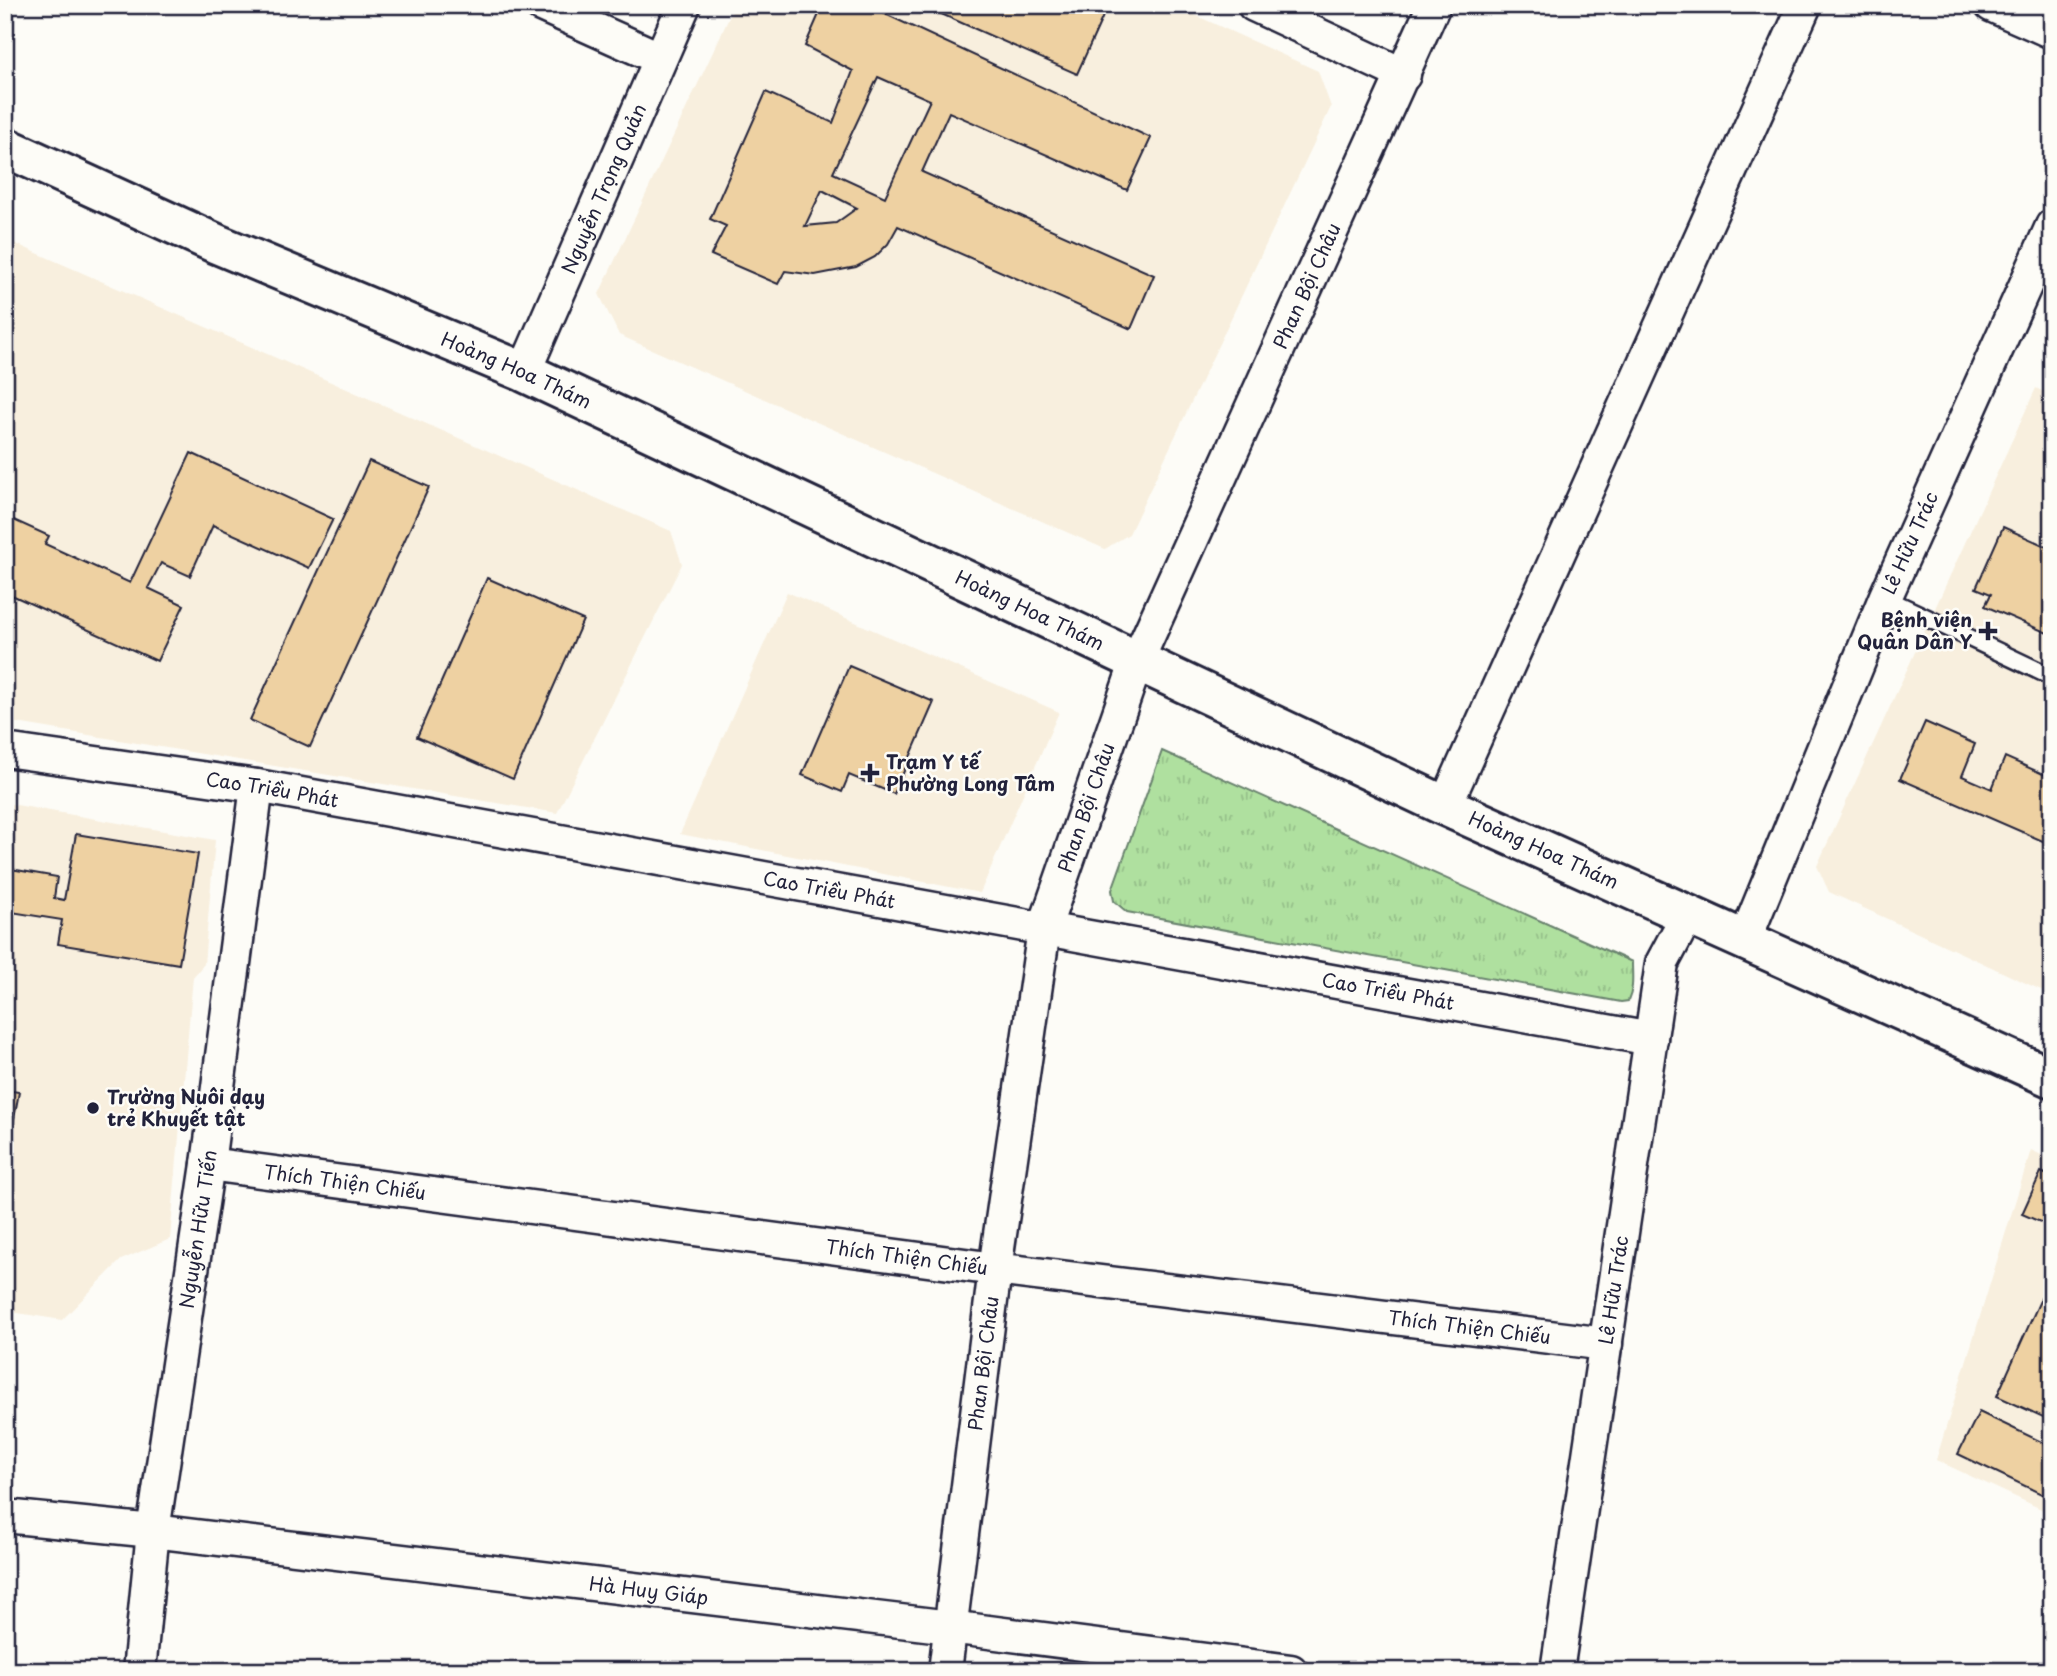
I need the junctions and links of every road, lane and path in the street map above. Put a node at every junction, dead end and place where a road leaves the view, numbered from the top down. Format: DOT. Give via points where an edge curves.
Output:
graph roads {
  1 [pos="541,5"];
  2 [pos="684,5"];
  3 [pos="1254,5"];
  4 [pos="1434,5"];
  5 [pos="1805,5"];
  6 [pos="1991,5"];
  7 [pos="2052,32"];
  8 [pos="659,58"];
  9 [pos="1404,75"];
  10 [pos="5,147"];
  11 [pos="2052,226"];
  12 [pos="524,372"];
  13 [pos="1885,598"];
  14 [pos="1138,661"];
  15 [pos="2052,677"];
  16 [pos="5,750"];
  17 [pos="257,786"];
  18 [pos="1445,806"];
  19 [pos="1687,916"];
  20 [pos="1044,929"];
  21 [pos="1744,942"];
  22 [pos="1651,1039"];
  23 [pos="2052,1078"];
  24 [pos="208,1164"];
  25 [pos="995,1269"];
  26 [pos="1606,1344"];
  27 [pos="5,1516"];
  28 [pos="153,1531"];
  29 [pos="950,1627"];
  30 [pos="139,1671"];
  31 [pos="945,1671"];
  32 [pos="1291,1671"];
  33 [pos="1557,1671"];
  1 -- 8 [label="street"];
  2 -- 8 [label="street, Nguyễn Trọng Quản"];
  3 -- 9 [label="street"];
  4 -- 9 [label="street, Phan Bội Châu"];
  5 -- 18 [label="street"];
  6 -- 7 [label="street"];
  8 -- 12 [label="street, Nguyễn Trọng Quản"];
  9 -- 14 [label="street, Phan Bội Châu"];
  10 -- 12 [label="street, Hoàng Hoa Thám" via="217,244"];
  11 -- 13 [label="street, Lê Hữu Trác"];
  12 -- 14 [label="street, Hoàng Hoa Thám"];
  13 -- 15 [label="lane"];
  13 -- 21 [label="street, Lê Hữu Trác"];
  14 -- 18 [label="street, Hoàng Hoa Thám"];
  14 -- 20 [label="street, Phan Bội Châu"];
  16 -- 17 [label="street, Cao Triều Phát"];
  17 -- 20 [label="street, Cao Triều Phát"];
  17 -- 24 [label="street, Nguyễn Hữu Tiến"];
  18 -- 19 [label="street, Hoàng Hoa Thám"];
  19 -- 21 [label="street, Hoàng Hoa Thám"];
  19 -- 22 [label="street, Lê Hữu Trác" via="1662,963"];
  20 -- 22 [label="street, Cao Triều Phát"];
  20 -- 25 [label="street, Phan Bội Châu"];
  21 -- 23 [label="street, Hoàng Hoa Thám"];
  22 -- 26 [label="street, Lê Hữu Trác"];
  24 -- 25 [label="street, Thích Thiện Chiếu"];
  24 -- 28 [label="street, Nguyễn Hữu Tiến"];
  25 -- 26 [label="street, Thích Thiện Chiếu"];
  25 -- 29 [label="street, Phan Bội Châu"];
  26 -- 33 [label="street, Lê Hữu Trác"];
  27 -- 28 [label="street, Hà Huy Giáp"];
  28 -- 29 [label="street, Hà Huy Giáp"];
  28 -- 30 [label="street, Nguyễn Hữu Tiến"];
  29 -- 31 [label="street, Phan Bội Châu"];
  29 -- 32 [label="street, Hà Huy Giáp"];
}
